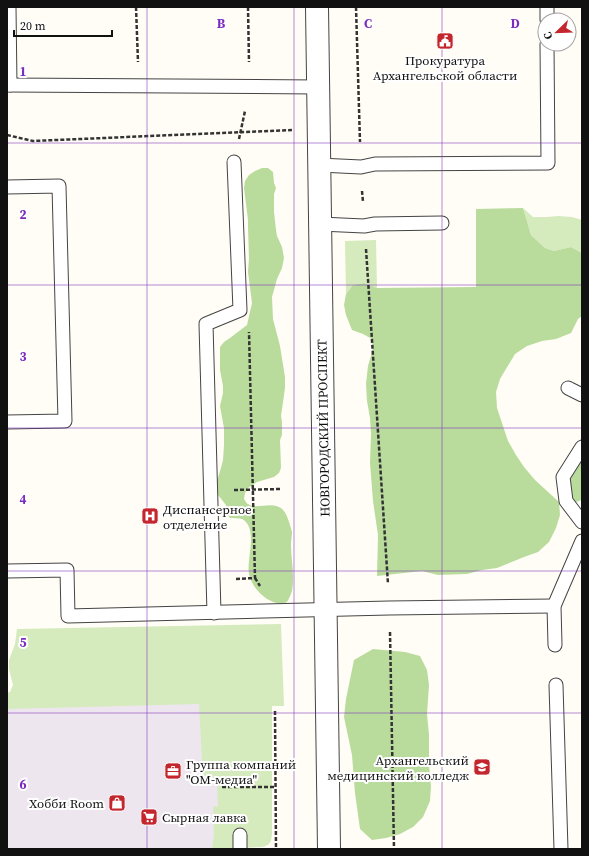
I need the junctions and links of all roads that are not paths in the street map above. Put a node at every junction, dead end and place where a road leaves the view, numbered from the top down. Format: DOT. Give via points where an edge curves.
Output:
graph roads {
  1 [pos="9,7"];
  2 [pos="317,7"];
  3 [pos="548,52"];
  4 [pos="8,86"];
  5 [pos="318,87"];
  6 [pos="234,162"];
  7 [pos="319,165"];
  8 [pos="7,187"];
  9 [pos="442,223"];
  10 [pos="320,224"];
  11 [pos="568,388"];
  12 [pos="582,395"];
  13 [pos="7,422"];
  14 [pos="582,447"];
  15 [pos="582,522"];
  16 [pos="582,540"];
  17 [pos="7,571"];
  18 [pos="554,606"];
  19 [pos="325,610"];
  20 [pos="214,612"];
  21 [pos="555,645"];
  22 [pos="556,684"];
  23 [pos="240,835"];
  24 [pos="240,849"];
  25 [pos="328,849"];
  26 [pos="561,849"];
  1 -- 4 [label="lane"];
  2 -- 5 [label="street, НОВГОРОДСКИЙ ПРОСПЕКТ"];
  3 -- 7 [label="lane" via="548,163 375,164 361,167"];
  4 -- 5 [label="lane"];
  5 -- 7 [label="street, НОВГОРОДСКИЙ ПРОСПЕКТ"];
  6 -- 20 [label="lane" via="240,310 206,324"];
  7 -- 10 [label="street, НОВГОРОДСКИЙ ПРОСПЕКТ"];
  8 -- 13 [label="lane" via="59,186 65,421"];
  9 -- 10 [label="lane" via="364,226"];
  10 -- 19 [label="street, НОВГОРОДСКИЙ ПРОСПЕКТ"];
  11 -- 12 [label="lane"];
  14 -- 15 [label="lane" via="563,477 566,501"];
  16 -- 18 [label="lane"];
  17 -- 20 [label="lane" via="67,570 68,616"];
  18 -- 19 [label="lane"];
  18 -- 21 [label="lane"];
  19 -- 20 [label="lane"];
  19 -- 25 [label="street, НОВГОРОДСКИЙ ПРОСПЕКТ"];
  22 -- 26 [label="lane"];
  23 -- 24 [label="lane"];
}
